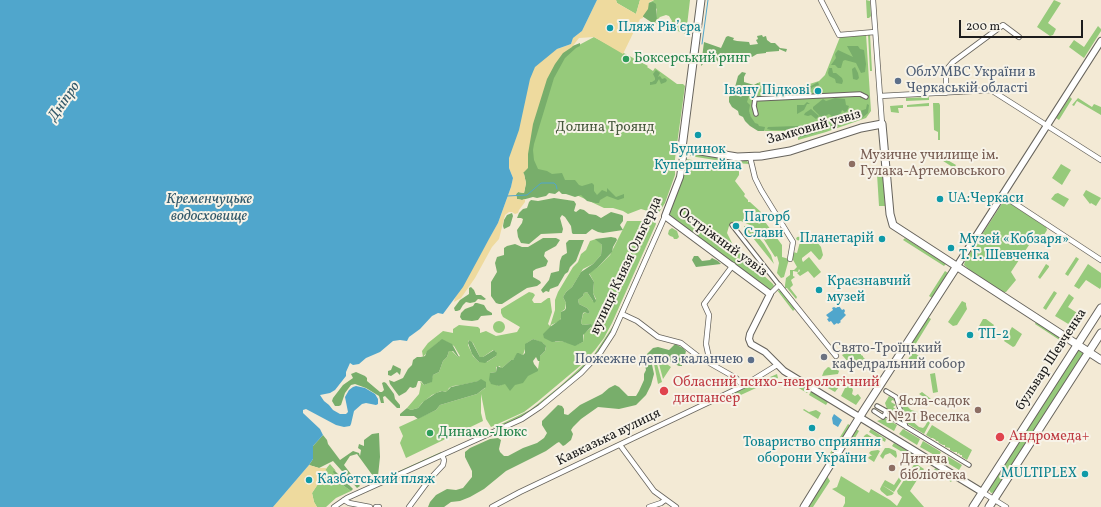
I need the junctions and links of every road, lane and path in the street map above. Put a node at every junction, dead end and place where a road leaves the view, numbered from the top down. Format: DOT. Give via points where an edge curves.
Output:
graph roads {
  1 [pos="701,0"];
  2 [pos="873,0"];
  3 [pos="823,1"];
  4 [pos="875,32"];
  5 [pos="1018,37"];
  6 [pos="1101,41"];
  7 [pos="946,93"];
  8 [pos="880,96"];
  9 [pos="868,97"];
  10 [pos="756,114"];
  11 [pos="882,124"];
  12 [pos="1047,125"];
  13 [pos="682,148"];
  14 [pos="750,157"];
  15 [pos="1101,160"];
  16 [pos="1002,195"];
  17 [pos="665,216"];
  18 [pos="732,225"];
  19 [pos="790,259"];
  20 [pos="1101,260"];
  21 [pos="733,265"];
  22 [pos="956,266"];
  23 [pos="779,285"];
  24 [pos="770,294"];
  25 [pos="1101,308"];
  26 [pos="622,314"];
  27 [pos="1101,333"];
  28 [pos="1078,345"];
  29 [pos="1089,352"];
  30 [pos="836,356"];
  31 [pos="1101,360"];
  32 [pos="709,362"];
  33 [pos="777,365"];
  34 [pos="743,386"];
  35 [pos="886,391"];
  36 [pos="877,406"];
  37 [pos="874,411"];
  38 [pos="885,414"];
  39 [pos="860,418"];
  40 [pos="907,427"];
  41 [pos="620,445"];
  42 [pos="442,455"];
  43 [pos="969,465"];
  44 [pos="982,492"];
  45 [pos="994,499"];
  46 [pos="344,500"];
  47 [pos="665,500"];
  48 [pos="334,507"];
  49 [pos="370,507"];
  50 [pos="409,507"];
  51 [pos="492,507"];
  52 [pos="649,507"];
  53 [pos="676,507"];
  54 [pos="804,507"];
  55 [pos="973,507"];
  56 [pos="989,507"];
  57 [pos="1006,507"];
  1 -- 13 [label="main road, вулиця Князя Ольгерда"];
  2 -- 4 [label="street"];
  3 -- 4 [label="street" via="839,35"];
  4 -- 8 [label="street"];
  5 -- 7 [label="street" via="1003,25 953,62 946,73"];
  6 -- 12 [label="street"];
  7 -- 8 [label="street"];
  7 -- 12 [label="street" via="992,90"];
  8 -- 11 [label="street"];
  9 -- 10 [label="street" via="860,94 755,99"];
  11 -- 14 [label="main road, Замковий узвіз" via="861,128 790,151"];
  11 -- 22 [label="main road" via="892,223"];
  12 -- 15 [label="street"];
  12 -- 16 [label="street"];
  13 -- 14 [label="main road, Замковий узвіз"];
  13 -- 17 [label="street, вулиця Князя Ольгерда" via="680,177"];
  14 -- 19 [label="street" via="761,190 794,243"];
  16 -- 20 [label="street"];
  16 -- 22 [label="street"];
  17 -- 21 [label="street, Остріжний узвіз"];
  17 -- 26 [label="street, вулиця Князя Ольгерда"];
  18 -- 23 [label="street"];
  21 -- 24 [label="street, Остріжний узвіз"];
  21 -- 32 [label="street" via="704,304 709,315 706,344"];
  22 -- 28 [label="main road"];
  22 -- 39 [label="main road"];
  23 -- 24 [label="street"];
  23 -- 30 [label="street"];
  24 -- 33 [label="street, Остріжний узвіз" via="749,339 751,344 765,352"];
  25 -- 28 [label="main road, бульвар Шевченка"];
  26 -- 32 [label="street" via="637,321 658,337 678,342"];
  26 -- 42 [label="street, вулиця Князя Ольгерда" via="610,338 595,359 540,407 518,421"];
  27 -- 29 [label="main road, бульвар Шевченка"];
  28 -- 29 [label="main road"];
  28 -- 44 [label="main road, бульвар Шевченка"];
  29 -- 31 [label="main road"];
  29 -- 45 [label="main road, бульвар Шевченка"];
  32 -- 34 [label="street" via="740,381"];
  33 -- 34 [label="street, Кавказька вулиця"];
  33 -- 39 [label="street"];
  34 -- 41 [label="street, Кавказька вулиця"];
  35 -- 40 [label="street" via="896,397"];
  36 -- 38 [label="street" via="886,411"];
  37 -- 38 [label="street" via="883,417"];
  38 -- 40 [label="street"];
  39 -- 44 [label="street"];
  39 -- 54 [label="main road"];
  40 -- 43 [label="street"];
  41 -- 47 [label="street" via="651,487"];
  41 -- 51 [label="street, Кавказька вулиця"];
  42 -- 46 [label="street, вулиця Князя Ольгерда"];
  42 -- 50 [label="street" via="443,465"];
  44 -- 45 [label="street"];
  44 -- 55 [label="main road, бульвар Шевченка"];
  45 -- 56 [label="main road, бульвар Шевченка"];
  45 -- 57 [label="street"];
  46 -- 48 [label="street, вулиця Князя Ольгерда"];
  46 -- 49 [label="street"];
  47 -- 52 [label="street"];
  47 -- 53 [label="street"];
}
